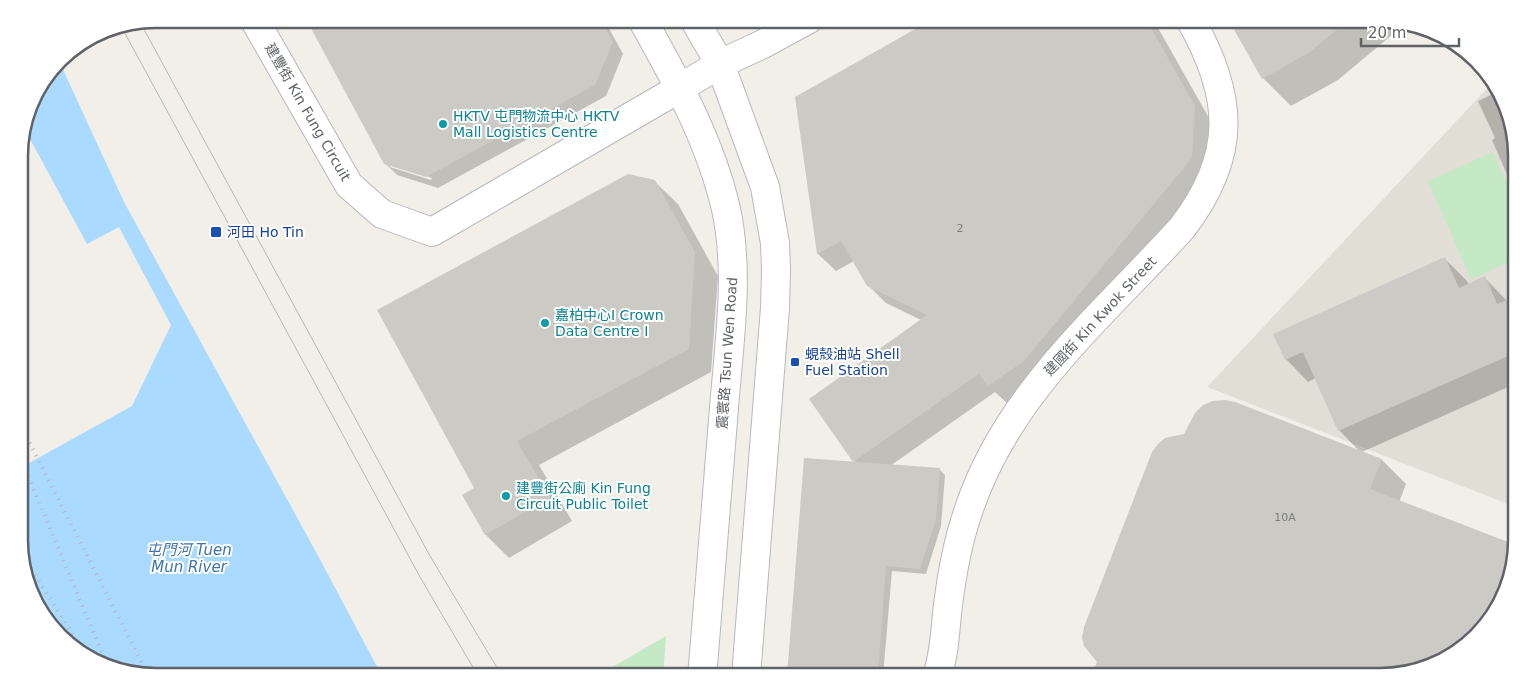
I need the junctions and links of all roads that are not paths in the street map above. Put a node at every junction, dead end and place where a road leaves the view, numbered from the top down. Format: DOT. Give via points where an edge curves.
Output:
graph roads {
  1 [pos="259,28"];
  2 [pos="647,28"];
  3 [pos="699,28"];
  4 [pos="792,28"];
  5 [pos="1195,28"];
  6 [pos="720,64"];
  7 [pos="680,88"];
  8 [pos="940,667"];
  9 [pos="703,668"];
  10 [pos="747,668"];
  1 -- 7 [label="street, 建豐街 Kin Fung Circuit" via="349,184 382,214 432,232"];
  2 -- 7 [label="street, 震寰路 Tsun Wen Road"];
  3 -- 6 [label="street"];
  4 -- 6 [label="street, 建豐街 Kin Fung Circuit"];
  5 -- 8 [label="street, 建國街 Kin Kwok Street" via="1220,85 1222,139 1214,176 1182,228 1055,362 1015,415 994,450 977,485 960,536"];
  6 -- 7 [label="street, 建豐街 Kin Fung Circuit"];
  6 -- 10 [label="street" via="765,187 776,270"];
  7 -- 9 [label="street, 震寰路 Tsun Wen Road" via="718,178 729,228 733,275"];
}
